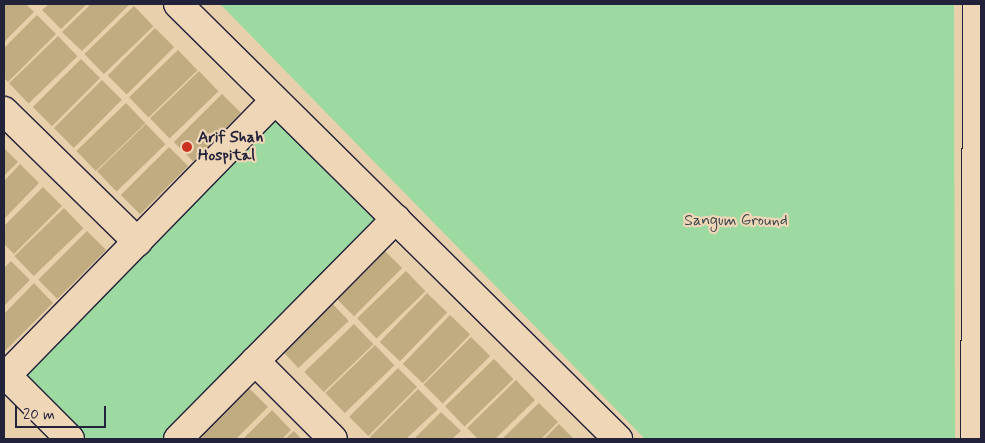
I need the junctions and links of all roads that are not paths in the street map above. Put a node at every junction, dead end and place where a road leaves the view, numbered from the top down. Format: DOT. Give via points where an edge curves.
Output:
graph roads {
  1 [pos="178,4"];
  2 [pos="977,4"];
  3 [pos="275,100"];
  4 [pos="4,111"];
  5 [pos="396,219"];
  6 [pos="138,242"];
  7 [pos="978,350"];
  8 [pos="254,361"];
  9 [pos="5,377"];
  10 [pos="70,439"];
  11 [pos="178,439"];
  12 [pos="333,439"];
  13 [pos="618,439"];
  14 [pos="975,439"];
  1 -- 3 [label="street"];
  2 -- 7 [label="street"];
  3 -- 5 [label="street"];
  3 -- 6 [label="street"];
  4 -- 6 [label="street"];
  5 -- 8 [label="street"];
  5 -- 13 [label="street"];
  6 -- 9 [label="street"];
  7 -- 14 [label="street"];
  8 -- 11 [label="street"];
  8 -- 12 [label="street"];
  9 -- 10 [label="street"];
}
